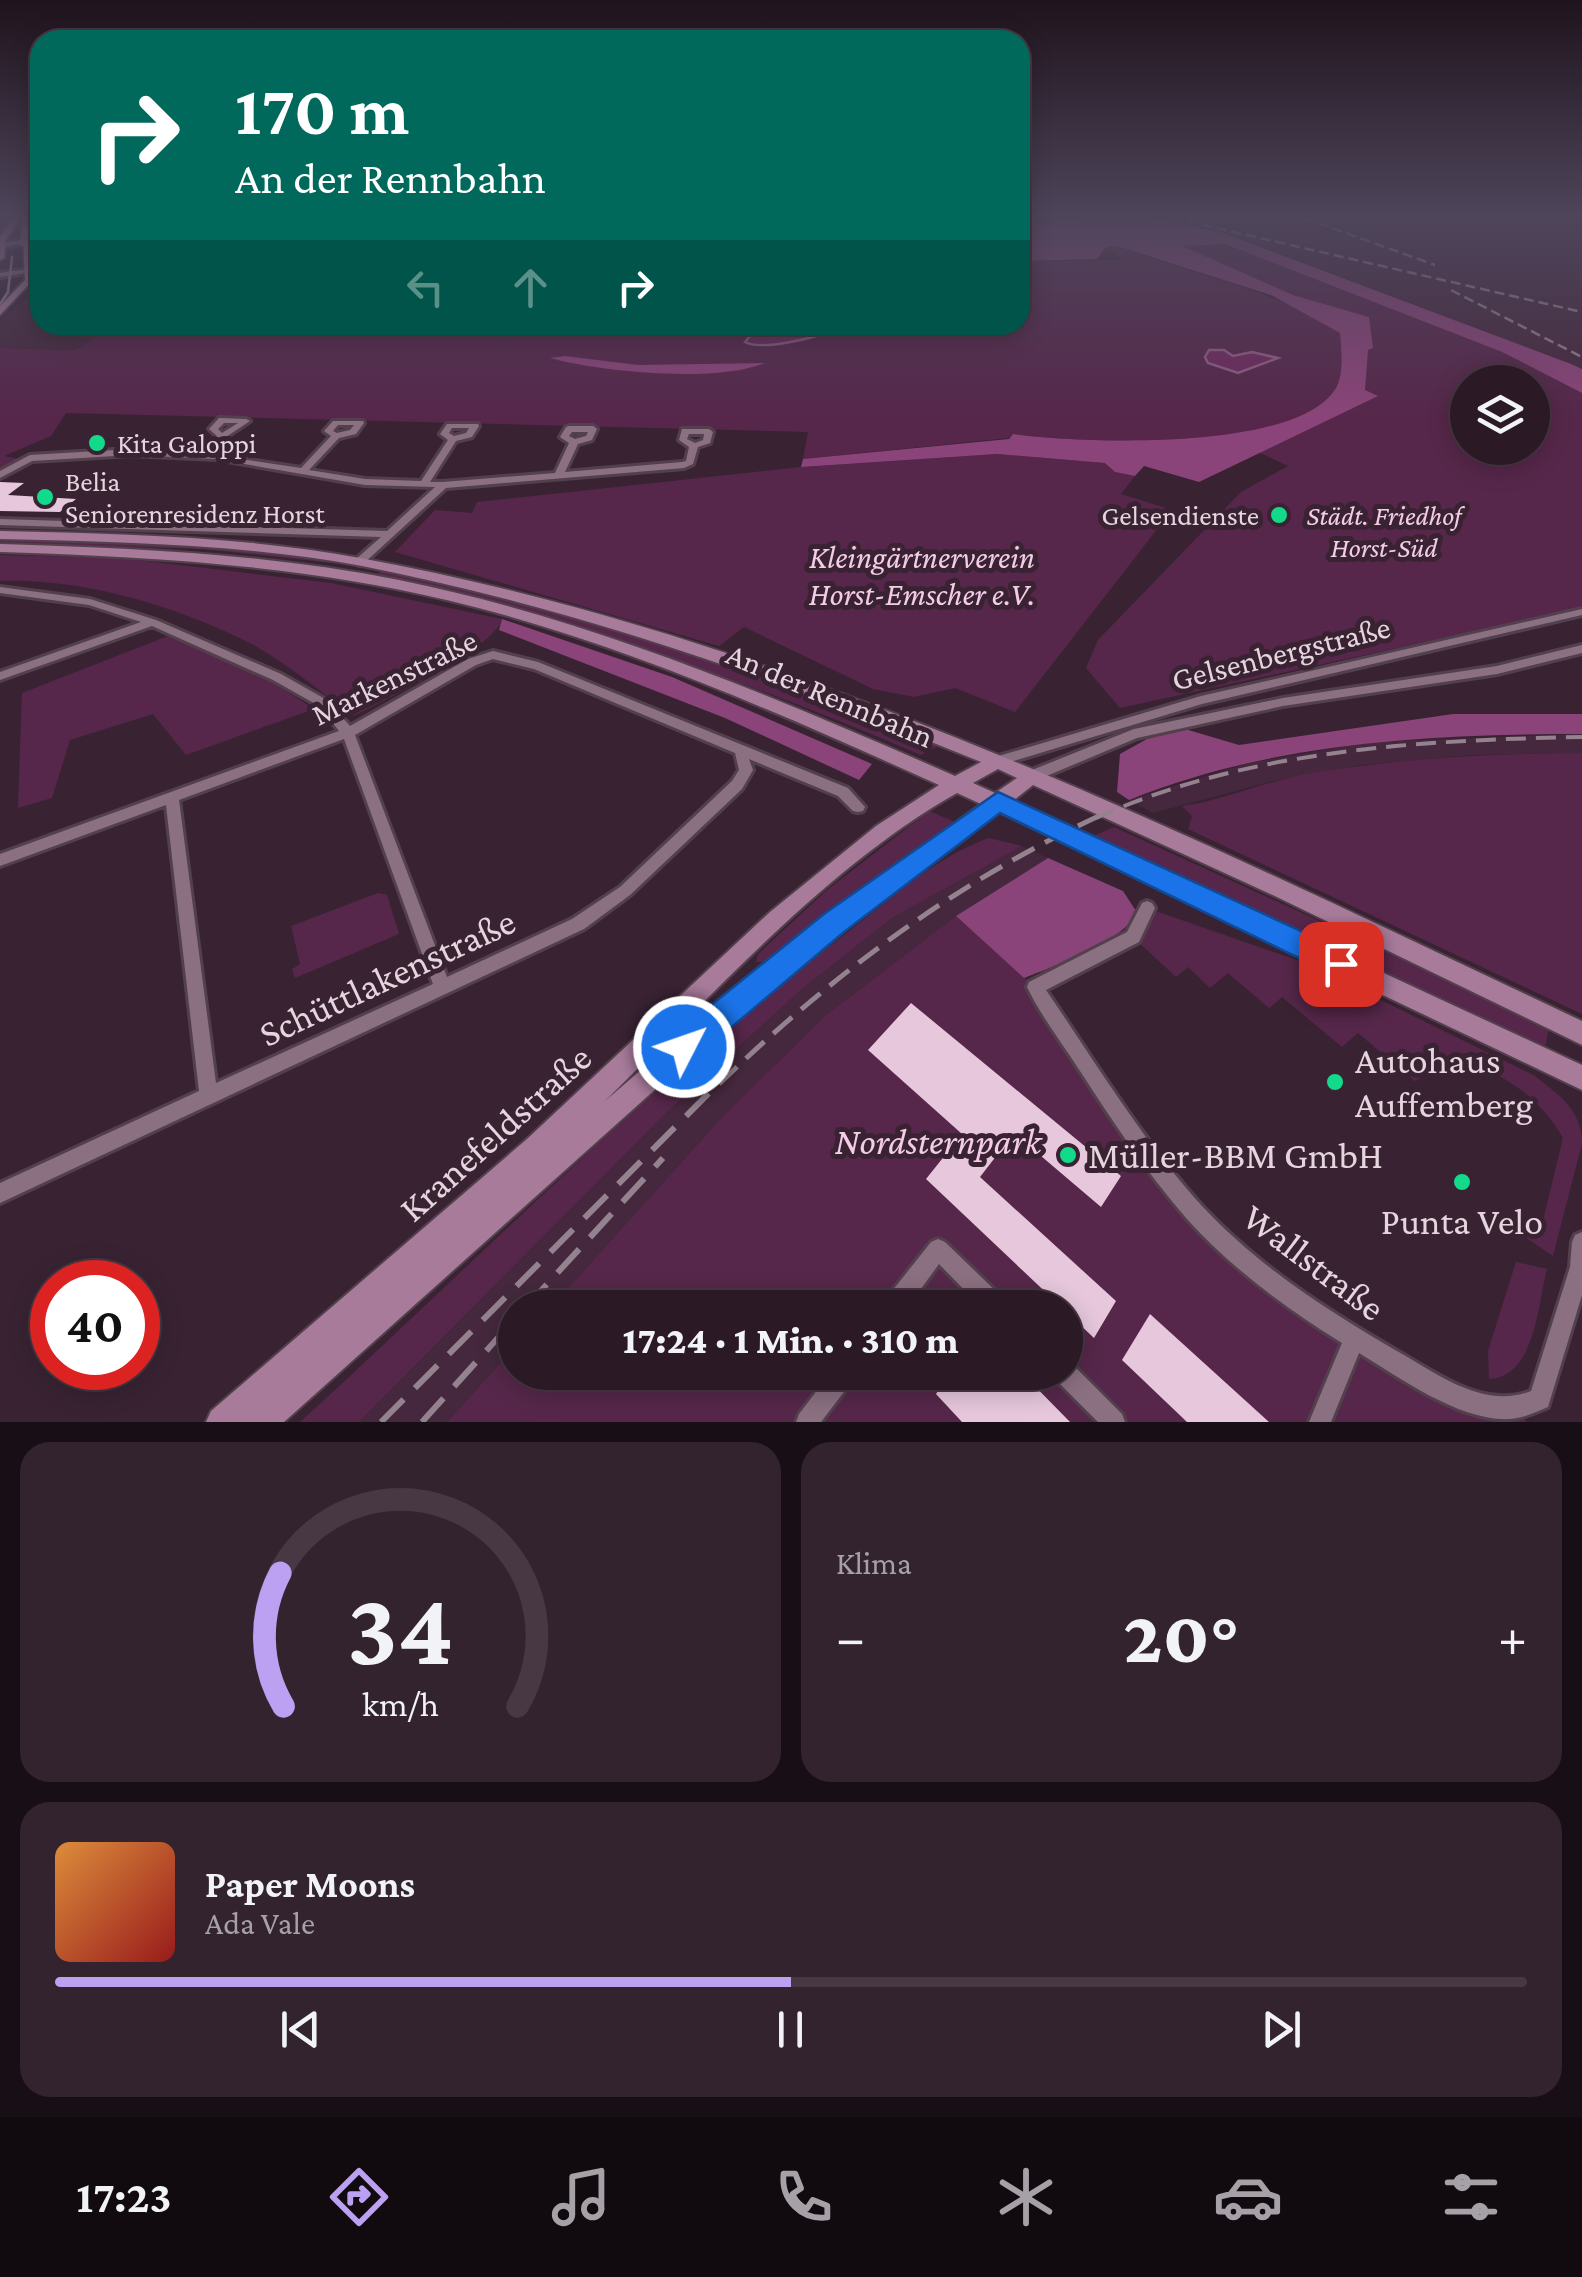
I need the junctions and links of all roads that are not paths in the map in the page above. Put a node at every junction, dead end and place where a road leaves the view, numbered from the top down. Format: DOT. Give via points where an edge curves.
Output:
graph roads {
  1 [pos="27,284"];
  2 [pos="0,312"];
  3 [pos="219,434"];
  4 [pos="336,436"];
  5 [pos="453,439"];
  6 [pos="574,442"];
  7 [pos="694,446"];
  8 [pos="195,454"];
  9 [pos="302,472"];
  10 [pos="0,474"];
  11 [pos="558,477"];
  12 [pos="424,484"];
  13 [pos="443,484"];
  14 [pos="0,522"];
  15 [pos="390,534"];
  16 [pos="0,535"];
  17 [pos="0,548"];
  18 [pos="359,562"];
  19 [pos="345,575"];
  20 [pos="0,590"];
  21 [pos="1582,612"];
  22 [pos="152,622"];
  23 [pos="1582,649"];
  24 [pos="0,676"];
  25 [pos="348,733"];
  26 [pos="740,753"];
  27 [pos="997,761"];
  28 [pos="1032,776"];
  29 [pos="954,782"];
  30 [pos="172,800"];
  31 [pos="998,801"];
  32 [pos="858,807"];
  33 [pos="0,860"];
  34 [pos="1148,908"];
  35 [pos="442,987"];
  36 [pos="1582,1033"];
  37 [pos="1582,1078"];
  38 [pos="209,1096"];
  39 [pos="0,1193"];
  40 [pos="1582,1242"];
  41 [pos="1581,1266"];
  42 [pos="907,1290"];
  43 [pos="980,1290"];
  44 [pos="1354,1339"];
  45 [pos="831,1390"];
  46 [pos="1082,1390"];
  47 [pos="222,1422"];
  48 [pos="260,1422"];
  49 [pos="808,1422"];
  50 [pos="1114,1422"];
  51 [pos="1320,1422"];
  1 -- 2 [label="main road"];
  3 -- 8 [label="street"];
  4 -- 9 [label="street"];
  5 -- 12 [label="street"];
  6 -- 11 [label="street"];
  7 -- 11 [label="street" via="684,465"];
  8 -- 9 [label="street"];
  8 -- 10 [label="street" via="38,457"];
  9 -- 12 [label="street"];
  11 -- 13 [label="street"];
  12 -- 13 [label="street"];
  13 -- 15 [label="street"];
  14 -- 15 [label="street"];
  15 -- 18 [label="street"];
  16 -- 18 [label="main road, An der Rennbahn" via="217,545"];
  17 -- 19 [label="main road, An der Rennbahn" via="207,558"];
  18 -- 19 [label="main road"];
  18 -- 27 [label="main road, An der Rennbahn" via="506,592 662,637"];
  19 -- 29 [label="main road, An der Rennbahn" via="588,636 757,698"];
  20 -- 22 [label="street" via="62,596"];
  21 -- 27 [label="street, Gelsenbergstraße" via="1200,700"];
  22 -- 24 [label="street"];
  22 -- 25 [label="street" via="323,703"];
  23 -- 28 [label="street, Gelsenbergstraße" via="1134,734"];
  25 -- 26 [label="street, Markenstraße" via="493,656 528,662"];
  25 -- 30 [label="street, Markenstraße"];
  25 -- 35 [label="street"];
  26 -- 32 [label="street, Markenstraße" via="843,792"];
  26 -- 35 [label="street, Schüttlakenstraße" via="746,770 737,785 626,892 578,924"];
  27 -- 28 [label="main road, An der Rennbahn"];
  27 -- 29 [label="main road, Kranefeldstraße"];
  28 -- 31 [label="main road, Kranefeldstraße"];
  28 -- 36 [label="main road, An der Rennbahn"];
  29 -- 31 [label="main road, An der Rennbahn"];
  29 -- 47 [label="main road, Kranefeldstraße" via="841,866 548,1138"];
  30 -- 33 [label="street, Markenstraße"];
  30 -- 38 [label="street"];
  31 -- 37 [label="main road, An der Rennbahn"];
  31 -- 48 [label="main road, Kranefeldstraße" via="765,977"];
  34 -- 44 [label="street, Wallstraße" via="1133,937 1035,987 1198,1214 1252,1267"];
  35 -- 38 [label="street, Schüttlakenstraße"];
  38 -- 39 [label="street, Schüttlakenstraße"];
  40 -- 41 [label="street, Wallstraße"];
  41 -- 44 [label="street, Wallstraße" via="1540,1399 1519,1412 1497,1415 1471,1406"];
  42 -- 43 [label="street" via="938,1249"];
  44 -- 51 [label="street"];
  45 -- 49 [label="street"];
  46 -- 50 [label="street"];
}
